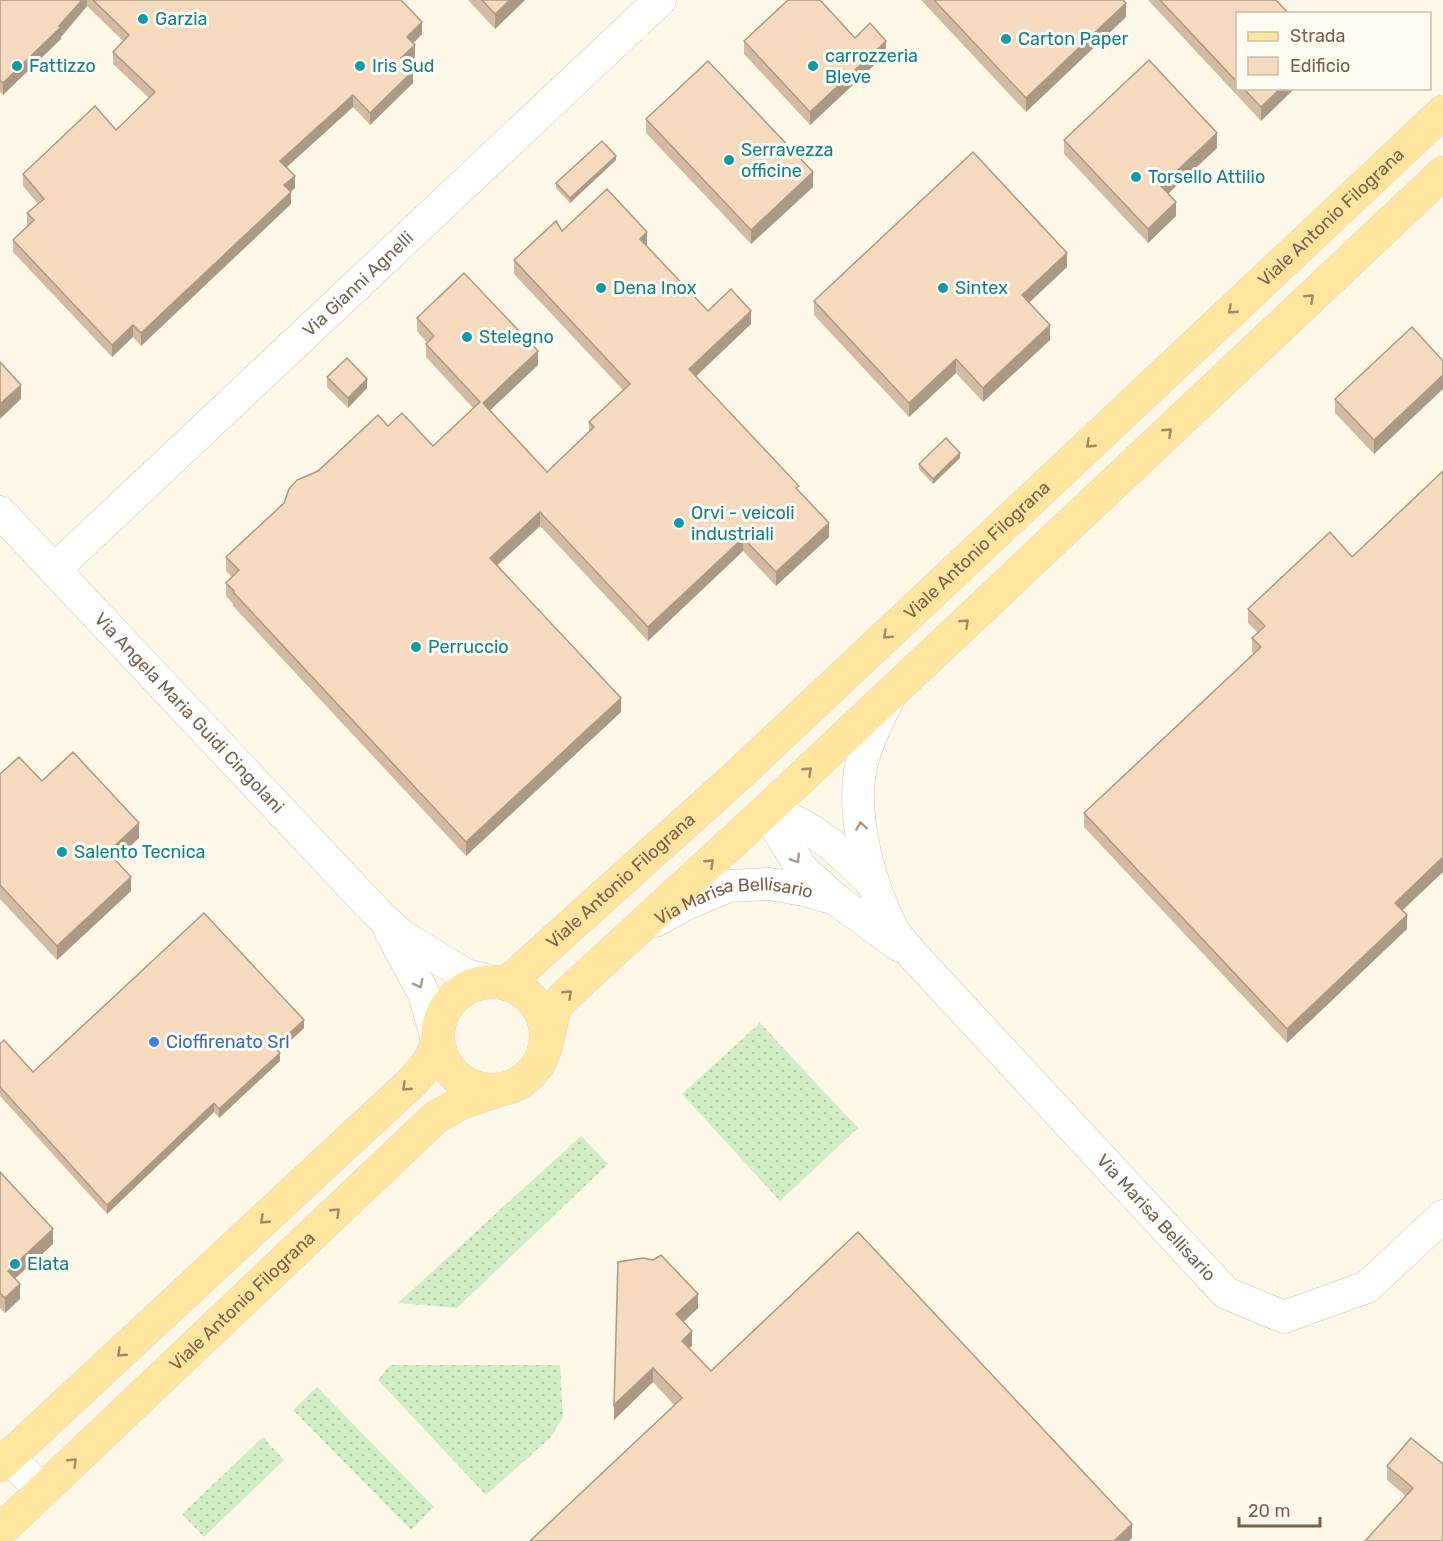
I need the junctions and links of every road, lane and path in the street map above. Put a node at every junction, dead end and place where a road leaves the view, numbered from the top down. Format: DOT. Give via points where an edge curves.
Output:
graph roads {
  1 [pos="660,0"];
  2 [pos="1443,112"];
  3 [pos="1443,173"];
  4 [pos="0,512"];
  5 [pos="56,569"];
  6 [pos="892,692"];
  7 [pos="736,777"];
  8 [pos="766,811"];
  9 [pos="873,884"];
  10 [pos="835,899"];
  11 [pos="379,915"];
  12 [pos="636,931"];
  13 [pos="913,955"];
  14 [pos="498,982"];
  15 [pos="437,1039"];
  16 [pos="546,1046"];
  17 [pos="499,1090"];
  18 [pos="1443,1216"];
  19 [pos="4,1461"];
  20 [pos="43,1492"];
  21 [pos="0,1531"];
  1 -- 5 [label="street, Via Gianni Agnelli"];
  2 -- 7 [label="main road, Viale Antonio Filograna, one-way"];
  6 -- 3 [label="main road, one-way"];
  4 -- 5 [label="street, Via Angela Maria Guidi Cingolani"];
  5 -- 11 [label="street, Via Angela Maria Guidi Cingolani"];
  8 -- 6 [label="main road, one-way"];
  9 -- 6 [label="street, Via Marisa Bellisario, one-way" via="859,822 860,771 872,733"];
  7 -- 8 [label="main road"];
  7 -- 14 [label="main road, Viale Antonio Filograna"];
  8 -- 9 [label="street, Via Marisa Bellisario" via="808,826"];
  8 -- 10 [label="street, Via Marisa Bellisario, one-way" via="802,869"];
  12 -- 8 [label="main road, one-way"];
  9 -- 13 [label="street, Via Marisa Bellisario" via="894,932"];
  10 -- 12 [label="street, Via Marisa Bellisario" via="770,884 728,886"];
  10 -- 13 [label="street, Via Marisa Bellisario"];
  11 -- 14 [label="street" via="402,936 466,975"];
  11 -- 15 [label="street, one-way" via="424,994"];
  16 -- 12 [label="main road, one-way" via="555,1007"];
  13 -- 18 [label="street, Via Marisa Bellisario" via="1226,1293 1284,1317 1367,1287"];
  14 -- 15 [label="main road" via="472,985 458,994 446,1006"];
  14 -- 16 [label="main road" via="528,995 542,1014 547,1029"];
  15 -- 17 [label="main road" via="441,1057 464,1084 481,1090"];
  15 -- 19 [label="main road, one-way" via="436,1050 413,1081"];
  16 -- 17 [label="main road" via="530,1076"];
  20 -- 17 [label="main road, Viale Antonio Filograna, one-way" via="436,1117 460,1103"];
  19 -- 20 [label="street"];
  20 -- 21 [label="main road, Viale Antonio Filograna"];
}
